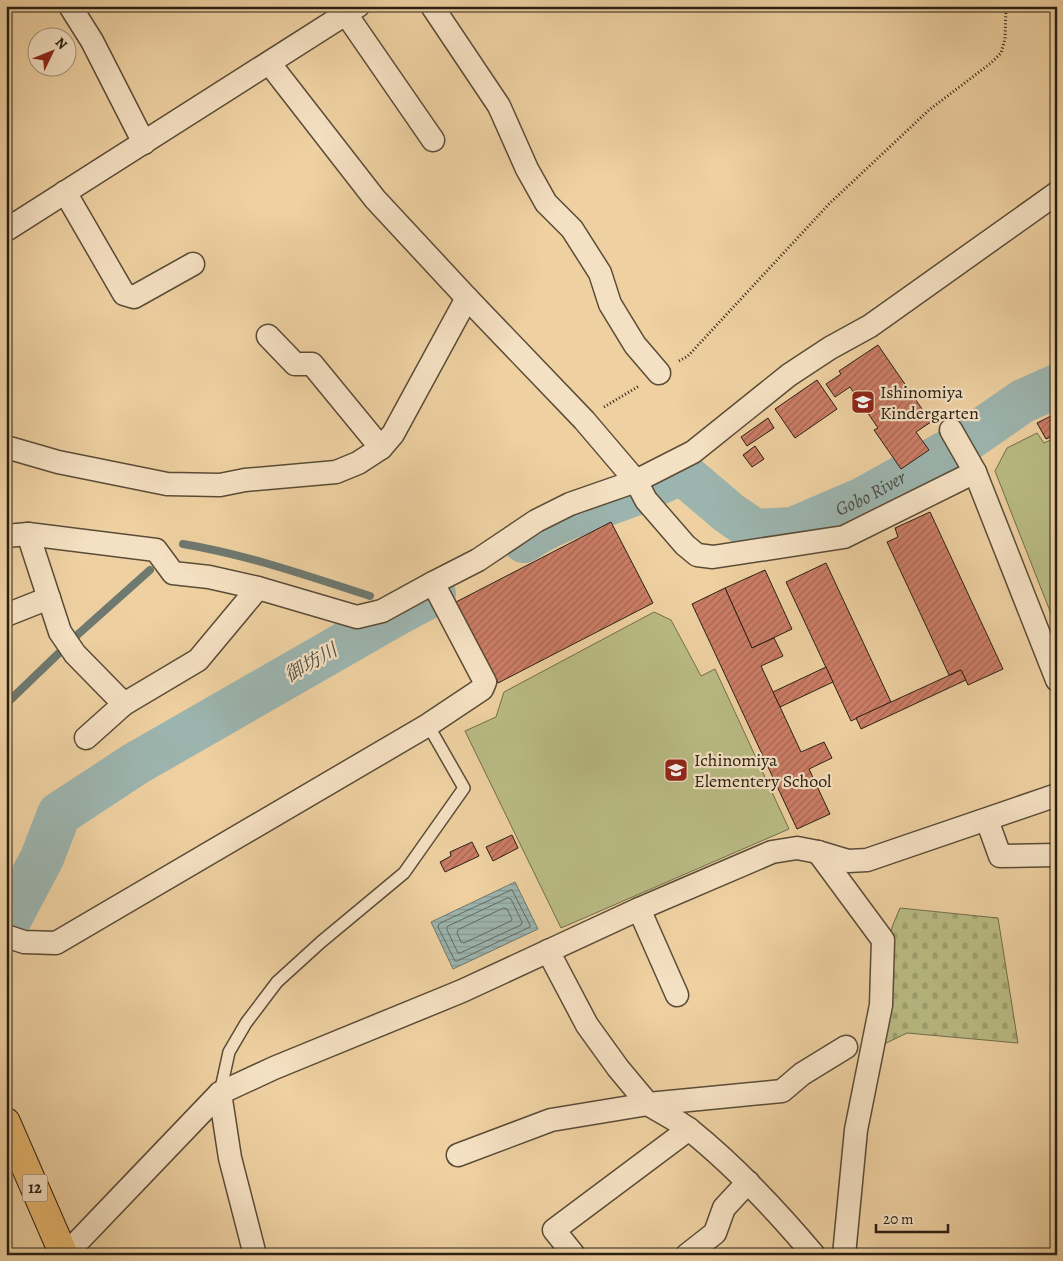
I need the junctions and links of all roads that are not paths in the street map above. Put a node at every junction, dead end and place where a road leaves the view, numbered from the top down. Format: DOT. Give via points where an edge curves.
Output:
graph roads {
  1 [pos="70,6"];
  2 [pos="432,6"];
  3 [pos="352,10"];
  4 [pos="270,64"];
  5 [pos="433,140"];
  6 [pos="144,143"];
  7 [pos="66,192"];
  8 [pos="1057,193"];
  9 [pos="6,230"];
  10 [pos="193,264"];
  11 [pos="467,298"];
  12 [pos="268,336"];
  13 [pos="659,373"];
  14 [pos="951,430"];
  15 [pos="6,446"];
  16 [pos="381,448"];
  17 [pos="971,465"];
  18 [pos="640,488"];
  19 [pos="17,535"];
  20 [pos="258,588"];
  21 [pos="436,589"];
  22 [pos="49,598"];
  23 [pos="6,615"];
  24 [pos="1057,680"];
  25 [pos="124,704"];
  26 [pos="428,726"];
  27 [pos="86,738"];
  28 [pos="1057,795"];
  29 [pos="987,820"];
  30 [pos="818,852"];
  31 [pos="1057,855"];
  32 [pos="639,909"];
  33 [pos="15,939"];
  34 [pos="548,951"];
  35 [pos="677,995"];
  36 [pos="846,1047"];
  37 [pos="220,1093"];
  38 [pos="648,1104"];
  39 [pos="6,1122"];
  40 [pos="689,1130"];
  41 [pos="458,1155"];
  42 [pos="748,1182"];
  43 [pos="64,1255"];
  44 [pos="255,1255"];
  45 [pos="574,1255"];
  46 [pos="688,1255"];
  47 [pos="814,1255"];
  48 [pos="844,1255"];
  1 -- 6 [label="street" via="92,41"];
  2 -- 13 [label="street" via="499,106 527,169 546,202 572,229 600,273 610,304 635,345"];
  3 -- 4 [label="street"];
  3 -- 5 [label="street"];
  4 -- 6 [label="street"];
  4 -- 11 [label="street" via="375,199"];
  6 -- 7 [label="street"];
  7 -- 9 [label="street"];
  7 -- 10 [label="street" via="124,294 134,297"];
  8 -- 18 [label="street" via="870,326 789,375 693,452"];
  11 -- 16 [label="street" via="393,434"];
  11 -- 18 [label="street" via="584,420"];
  12 -- 16 [label="street" via="295,364 312,364"];
  14 -- 17 [label="street"];
  15 -- 16 [label="street" via="58,462 167,484 220,485 336,472"];
  17 -- 18 [label="street" via="844,536 713,557 697,555 685,545"];
  17 -- 24 [label="street"];
  18 -- 21 [label="street" via="570,504 536,520"];
  19 -- 20 [label="street" via="156,550 173,574 209,577"];
  19 -- 22 [label="street"];
  20 -- 21 [label="street" via="357,616 382,612"];
  20 -- 25 [label="street" via="198,660"];
  21 -- 26 [label="street" via="485,682 482,688"];
  22 -- 23 [label="street"];
  22 -- 25 [label="street" via="60,632 75,654"];
  25 -- 27 [label="street"];
  26 -- 33 [label="street" via="56,943"];
  26 -- 37 [label="lane" via="464,788 404,873 277,982 229,1052"];
  28 -- 29 [label="street"];
  29 -- 30 [label="street" via="867,860 848,861"];
  29 -- 31 [label="street" via="1000,856"];
  30 -- 32 [label="street" via="797,848 772,852"];
  30 -- 48 [label="street" via="883,940 881,1005 856,1130"];
  32 -- 34 [label="street"];
  32 -- 35 [label="street"];
  34 -- 37 [label="street" via="462,991"];
  34 -- 38 [label="street" via="587,1025"];
  36 -- 38 [label="street" via="782,1090"];
  37 -- 43 [label="street"];
  37 -- 44 [label="street" via="230,1158"];
  38 -- 40 [label="street"];
  38 -- 41 [label="street" via="551,1120"];
  39 -- 43 [label="main road, 12"];
  40 -- 42 [label="street"];
  40 -- 45 [label="street" via="554,1230"];
  42 -- 46 [label="street" via="724,1208 715,1233"];
  42 -- 47 [label="street"];
}
